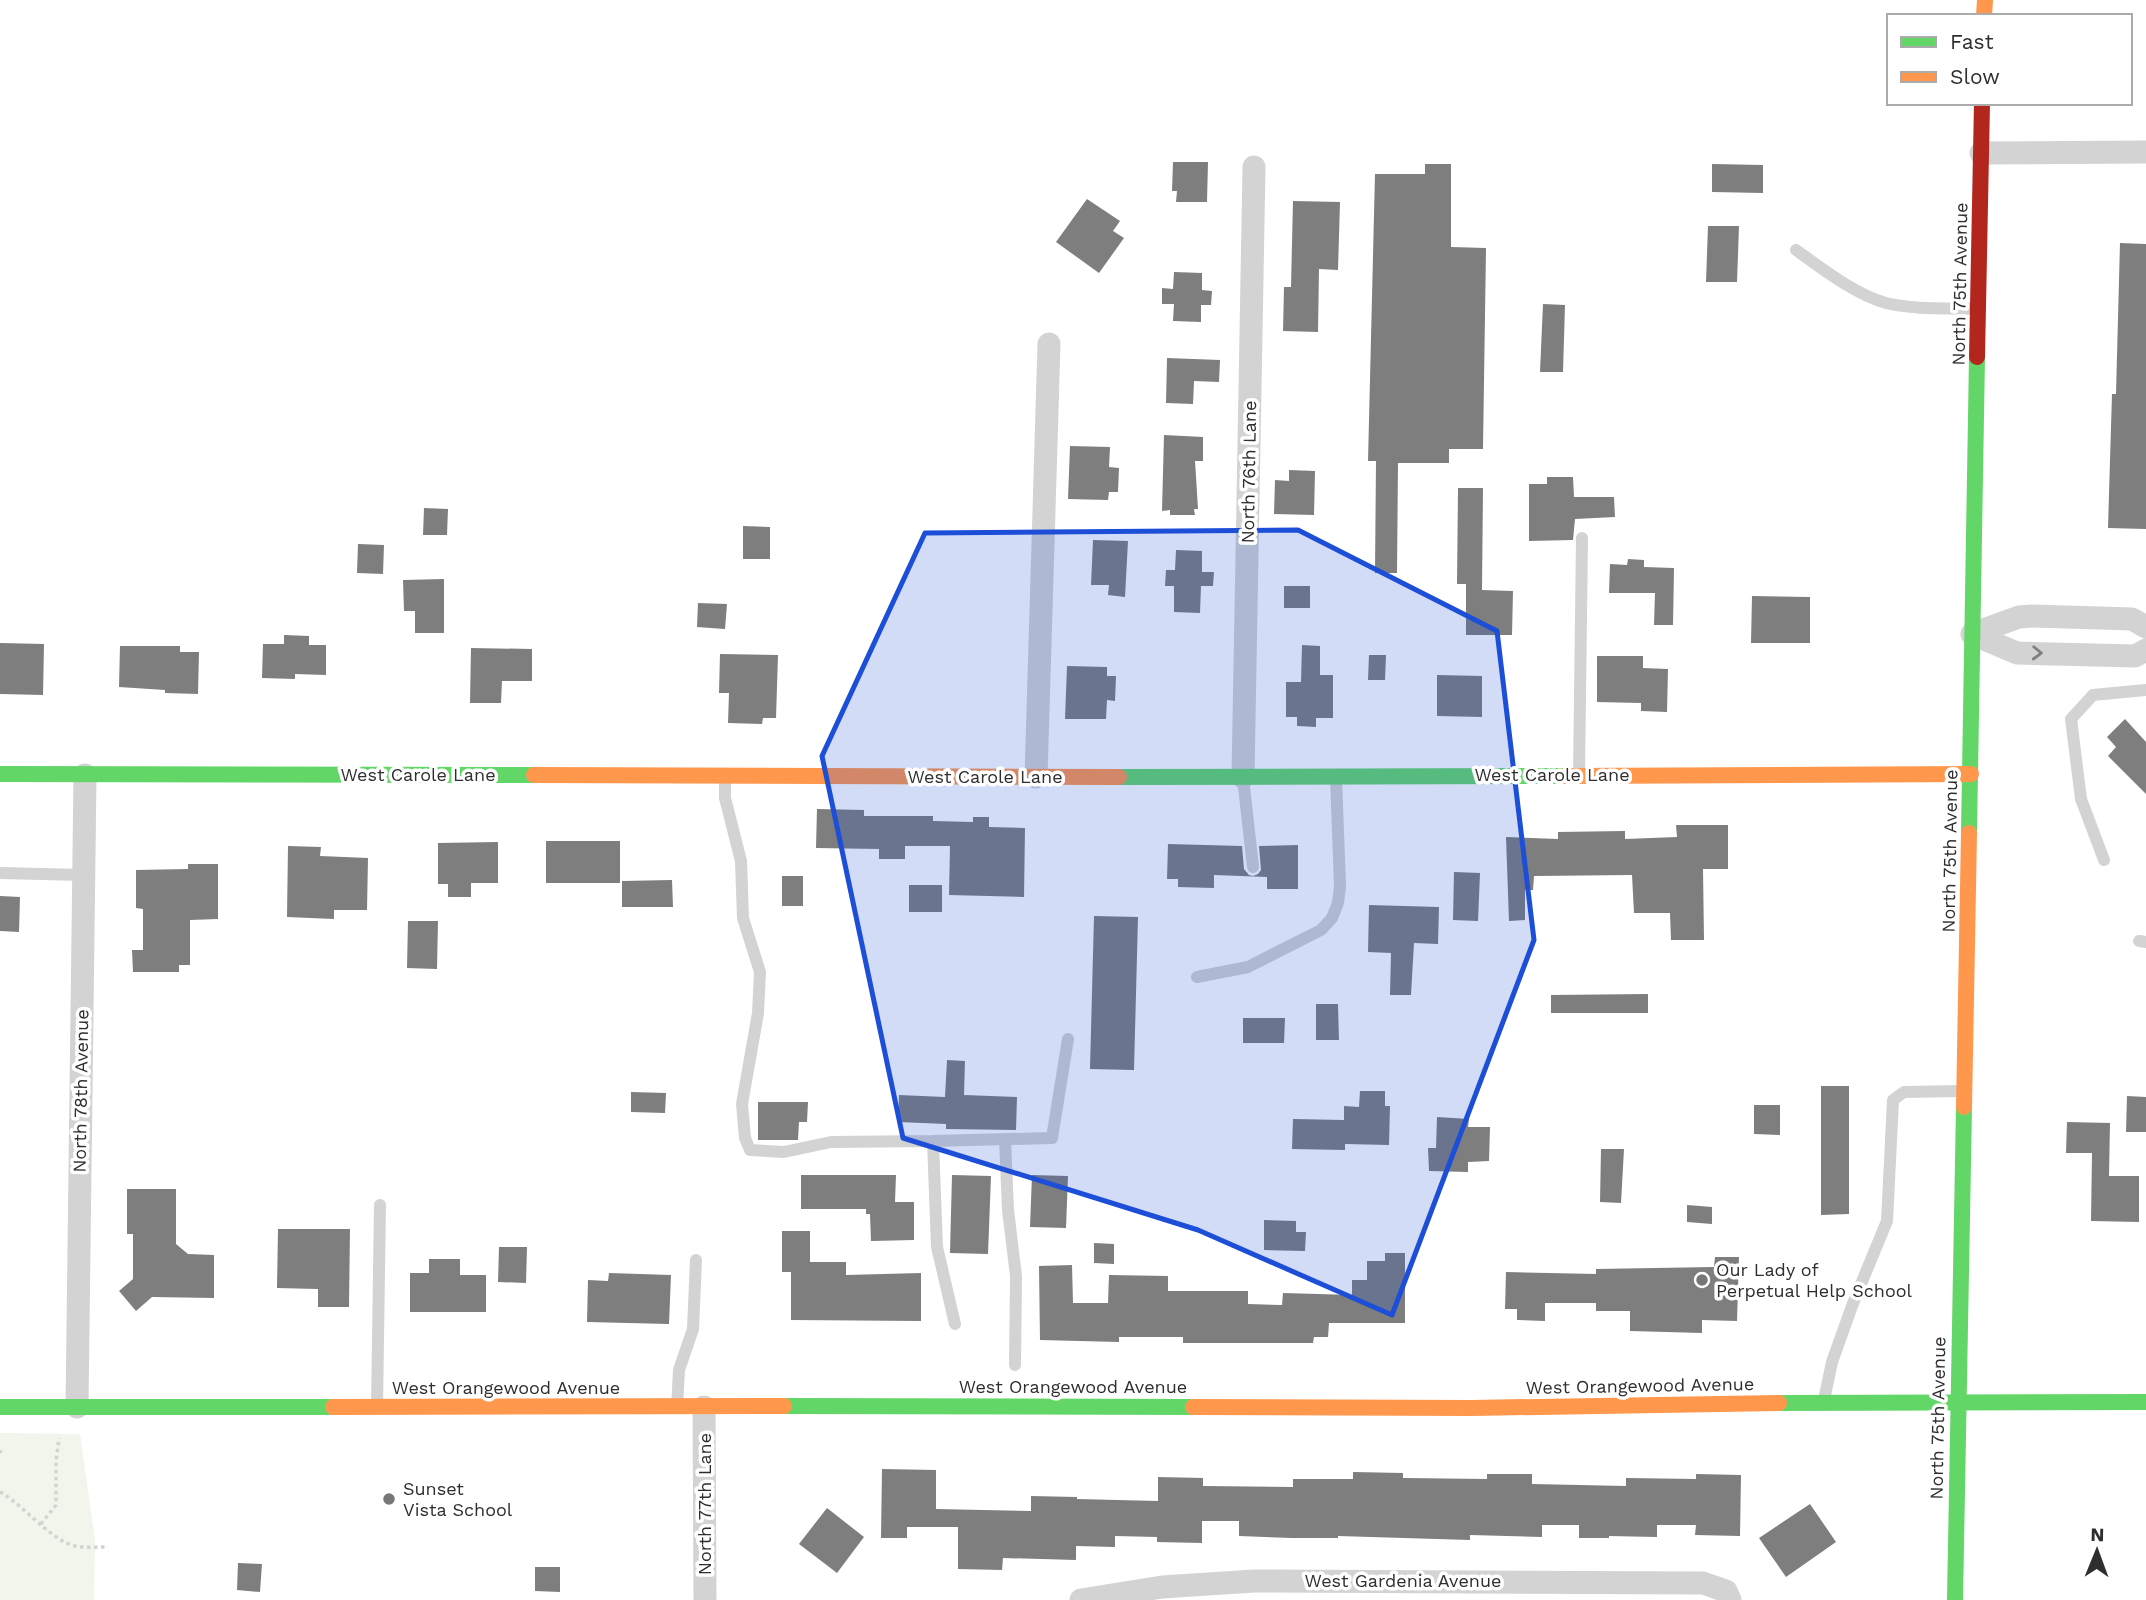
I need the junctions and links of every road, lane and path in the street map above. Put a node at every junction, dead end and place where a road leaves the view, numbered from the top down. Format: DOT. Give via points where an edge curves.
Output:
graph roads {
  1 [pos="1982,105"];
  2 [pos="2146,152"];
  3 [pos="1981,153"];
  4 [pos="1254,167"];
  5 [pos="1796,250"];
  6 [pos="1978,309"];
  7 [pos="1049,344"];
  8 [pos="1582,538"];
  9 [pos="2146,626"];
  10 [pos="1972,634"];
  11 [pos="2146,651"];
  12 [pos="2146,690"];
  13 [pos="0,774"];
  14 [pos="1971,774"];
  15 [pos="85,775"];
  16 [pos="1578,775"];
  17 [pos="724,776"];
  18 [pos="1336,776"];
  19 [pos="1036,777"];
  20 [pos="1243,777"];
  21 [pos="2104,860"];
  22 [pos="1253,867"];
  23 [pos="0,873"];
  24 [pos="83,875"];
  25 [pos="1197,977"];
  26 [pos="1068,1039"];
  27 [pos="1964,1091"];
  28 [pos="1005,1139"];
  29 [pos="933,1141"];
  30 [pos="380,1205"];
  31 [pos="696,1260"];
  32 [pos="955,1324"];
  33 [pos="1015,1365"];
  34 [pos="1824,1402"];
  35 [pos="1957,1402"];
  36 [pos="2146,1402"];
  37 [pos="0,1407"];
  38 [pos="77,1407"];
  39 [pos="376,1407"];
  40 [pos="677,1407"];
  41 [pos="704,1407"];
  42 [pos="59,1438"];
  43 [pos="0,1492"];
  44 [pos="41,1524"];
  45 [pos="108,1547"];
  46 [pos="1728,1595"];
  47 [pos="705,1600"];
  48 [pos="1081,1600"];
  49 [pos="1955,1600"];
  1 -- 3 [label="street, North 75th Avenue"];
  2 -- 3 [label="street"];
  3 -- 6 [label="street, North 75th Avenue"];
  4 -- 20 [label="street, North 76th Lane"];
  5 -- 6 [label="lane" via="1882,302"];
  6 -- 10 [label="street, North 75th Avenue"];
  7 -- 19 [label="street"];
  8 -- 16 [label="lane"];
  9 -- 10 [label="street" via="2132,619 2032,616"];
  10 -- 11 [label="street, one-way" via="2017,653 2135,656"];
  10 -- 14 [label="street, North 75th Avenue"];
  12 -- 21 [label="lane" via="2093,695 2071,719 2081,799"];
  13 -- 15 [label="street, West Carole Lane"];
  14 -- 16 [label="street, West Carole Lane"];
  14 -- 27 [label="street, North 75th Avenue"];
  15 -- 17 [label="street, West Carole Lane"];
  15 -- 24 [label="street, North 78th Avenue"];
  16 -- 18 [label="street, West Carole Lane"];
  17 -- 19 [label="street, West Carole Lane"];
  17 -- 29 [label="lane" via="741,861 743,918 760,972 743,1104 750,1150 783,1152 831,1142"];
  18 -- 20 [label="street, West Carole Lane"];
  18 -- 25 [label="lane" via="1340,886 1332,918 1321,930 1248,967"];
  19 -- 20 [label="street, West Carole Lane"];
  20 -- 22 [label="lane"];
  23 -- 24 [label="lane"];
  24 -- 38 [label="street, North 78th Avenue"];
  26 -- 28 [label="lane" via="1052,1138"];
  27 -- 34 [label="lane" via="1904,1092 1893,1100 1888,1221 1836,1351"];
  27 -- 35 [label="street, North 75th Avenue"];
  28 -- 29 [label="lane"];
  28 -- 33 [label="lane" via="1007,1210 1016,1276"];
  29 -- 32 [label="lane" via="937,1247"];
  30 -- 39 [label="lane"];
  31 -- 40 [label="lane" via="693,1329 681,1361"];
  34 -- 35 [label="street, West Orangewood Avenue"];
  34 -- 41 [label="street, West Orangewood Avenue" via="1471,1408"];
  35 -- 36 [label="street, West Orangewood Avenue"];
  35 -- 49 [label="street, North 75th Avenue"];
  37 -- 38 [label="street, West Orangewood Avenue"];
  38 -- 39 [label="street, West Orangewood Avenue"];
  39 -- 40 [label="street, West Orangewood Avenue"];
  40 -- 41 [label="street, West Orangewood Avenue"];
  41 -- 47 [label="street, North 77th Lane"];
  42 -- 44 [label="path" via="56,1505"];
  43 -- 44 [label="path"];
  44 -- 45 [label="path" via="76,1546"];
  46 -- 48 [label="street, West Gardenia Avenue" via="1703,1583 1278,1581 1162,1587"];
}
